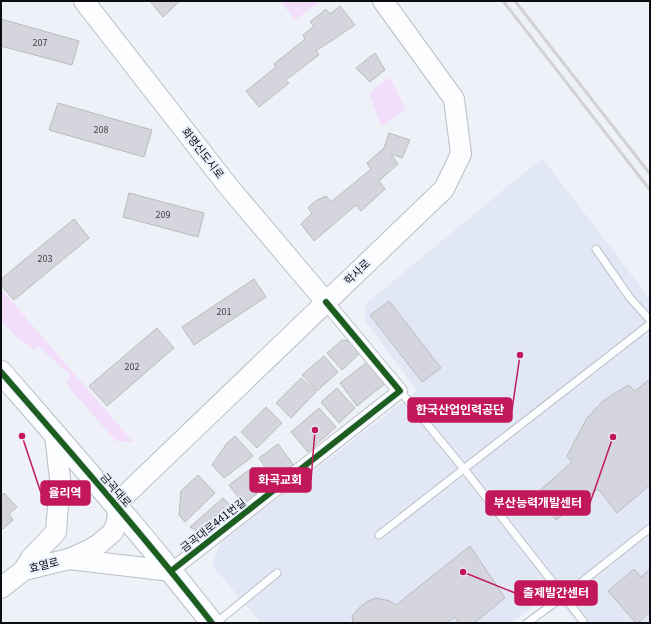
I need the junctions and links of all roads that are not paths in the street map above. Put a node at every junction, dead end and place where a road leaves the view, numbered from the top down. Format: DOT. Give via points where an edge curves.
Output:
graph roads {
  1 [pos="84,1"];
  2 [pos="383,1"];
  3 [pos="596,249"];
  4 [pos="326,302"];
  5 [pos="650,320"];
  6 [pos="650,324"];
  7 [pos="3,379"];
  8 [pos="400,391"];
  9 [pos="55,434"];
  10 [pos="464,469"];
  11 [pos="116,504"];
  12 [pos="650,528"];
  13 [pos="56,532"];
  14 [pos="379,535"];
  15 [pos="73,557"];
  16 [pos="24,570"];
  17 [pos="171,571"];
  18 [pos="277,573"];
  19 [pos="1,588"];
  20 [pos="564,596"];
  21 [pos="583,621"];
  22 [pos="212,623"];
  23 [pos="216,623"];
  24 [pos="527,623"];
  1 -- 4 [label="main road, 화명신도시로" via="228,186"];
  2 -- 4 [label="main road, 학사로" via="454,99 461,154 444,189"];
  3 -- 5 [label="lane" via="630,298"];
  4 -- 8 [label="street"];
  4 -- 11 [label="main road, 학사로"];
  6 -- 10 [label="lane"];
  7 -- 9 [label="main road, 금곡대로"];
  8 -- 10 [label="lane"];
  8 -- 17 [label="street, 금곡대로441번길"];
  9 -- 11 [label="main road, 금곡대로"];
  9 -- 13 [label="main road" via="60,479"];
  10 -- 14 [label="lane"];
  10 -- 20 [label="lane"];
  11 -- 15 [label="main road" via="118,521 113,532 99,544"];
  11 -- 17 [label="main road, 금곡대로"];
  12 -- 20 [label="lane"];
  13 -- 15 [label="main road" via="59,550"];
  13 -- 16 [label="main road" via="31,558"];
  15 -- 16 [label="main road, 효열로"];
  15 -- 17 [label="main road"];
  16 -- 19 [label="main road, 효열로"];
  17 -- 22 [label="main road, 금곡대로"];
  18 -- 23 [label="lane"];
  20 -- 21 [label="lane"];
  20 -- 24 [label="lane"];
}
